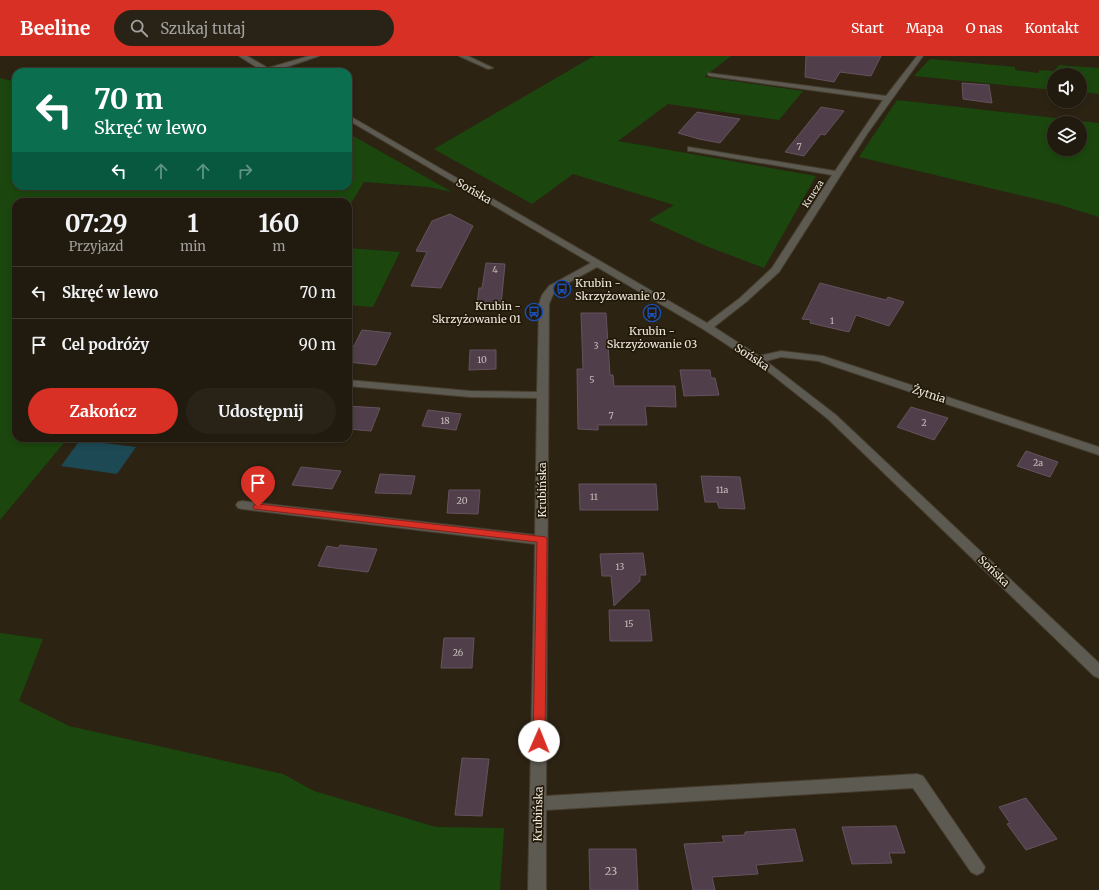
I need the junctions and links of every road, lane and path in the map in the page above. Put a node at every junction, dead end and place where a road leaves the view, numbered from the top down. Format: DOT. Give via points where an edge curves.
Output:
graph roads {
  1 [pos="242,56"];
  2 [pos="316,56"];
  3 [pos="462,56"];
  4 [pos="920,56"];
  5 [pos="262,68"];
  6 [pos="280,68"];
  7 [pos="490,68"];
  8 [pos="710,74"];
  9 [pos="888,99"];
  10 [pos="352,119"];
  11 [pos="691,149"];
  12 [pos="838,174"];
  13 [pos="597,263"];
  14 [pos="707,327"];
  15 [pos="757,360"];
  16 [pos="352,384"];
  17 [pos="543,395"];
  18 [pos="1099,451"];
  19 [pos="242,505"];
  20 [pos="542,540"];
  21 [pos="1099,672"];
  22 [pos="538,803"];
  23 [pos="977,867"];
  24 [pos="537,890"];
  1 -- 5 [label="street"];
  2 -- 6 [label="street"];
  3 -- 7 [label="street"];
  4 -- 9 [label="street, Krucza"];
  8 -- 9 [label="street"];
  9 -- 12 [label="street, Krucza"];
  10 -- 13 [label="street, Sońska"];
  11 -- 12 [label="street"];
  12 -- 14 [label="street, Krucza" via="776,270 759,288"];
  13 -- 14 [label="street, Sońska"];
  13 -- 17 [label="street, Krubińska" via="552,288 547,295 544,304"];
  14 -- 15 [label="street, Sońska"];
  15 -- 18 [label="street, Żytnia" via="781,354 819,358"];
  15 -- 21 [label="street, Sońska" via="832,417"];
  16 -- 17 [label="street" via="470,394"];
  17 -- 20 [label="street, Krubińska"];
  19 -- 20 [label="street"];
  20 -- 22 [label="street, Krubińska"];
  22 -- 23 [label="street" via="917,781"];
  22 -- 24 [label="street, Krubińska"];
}
